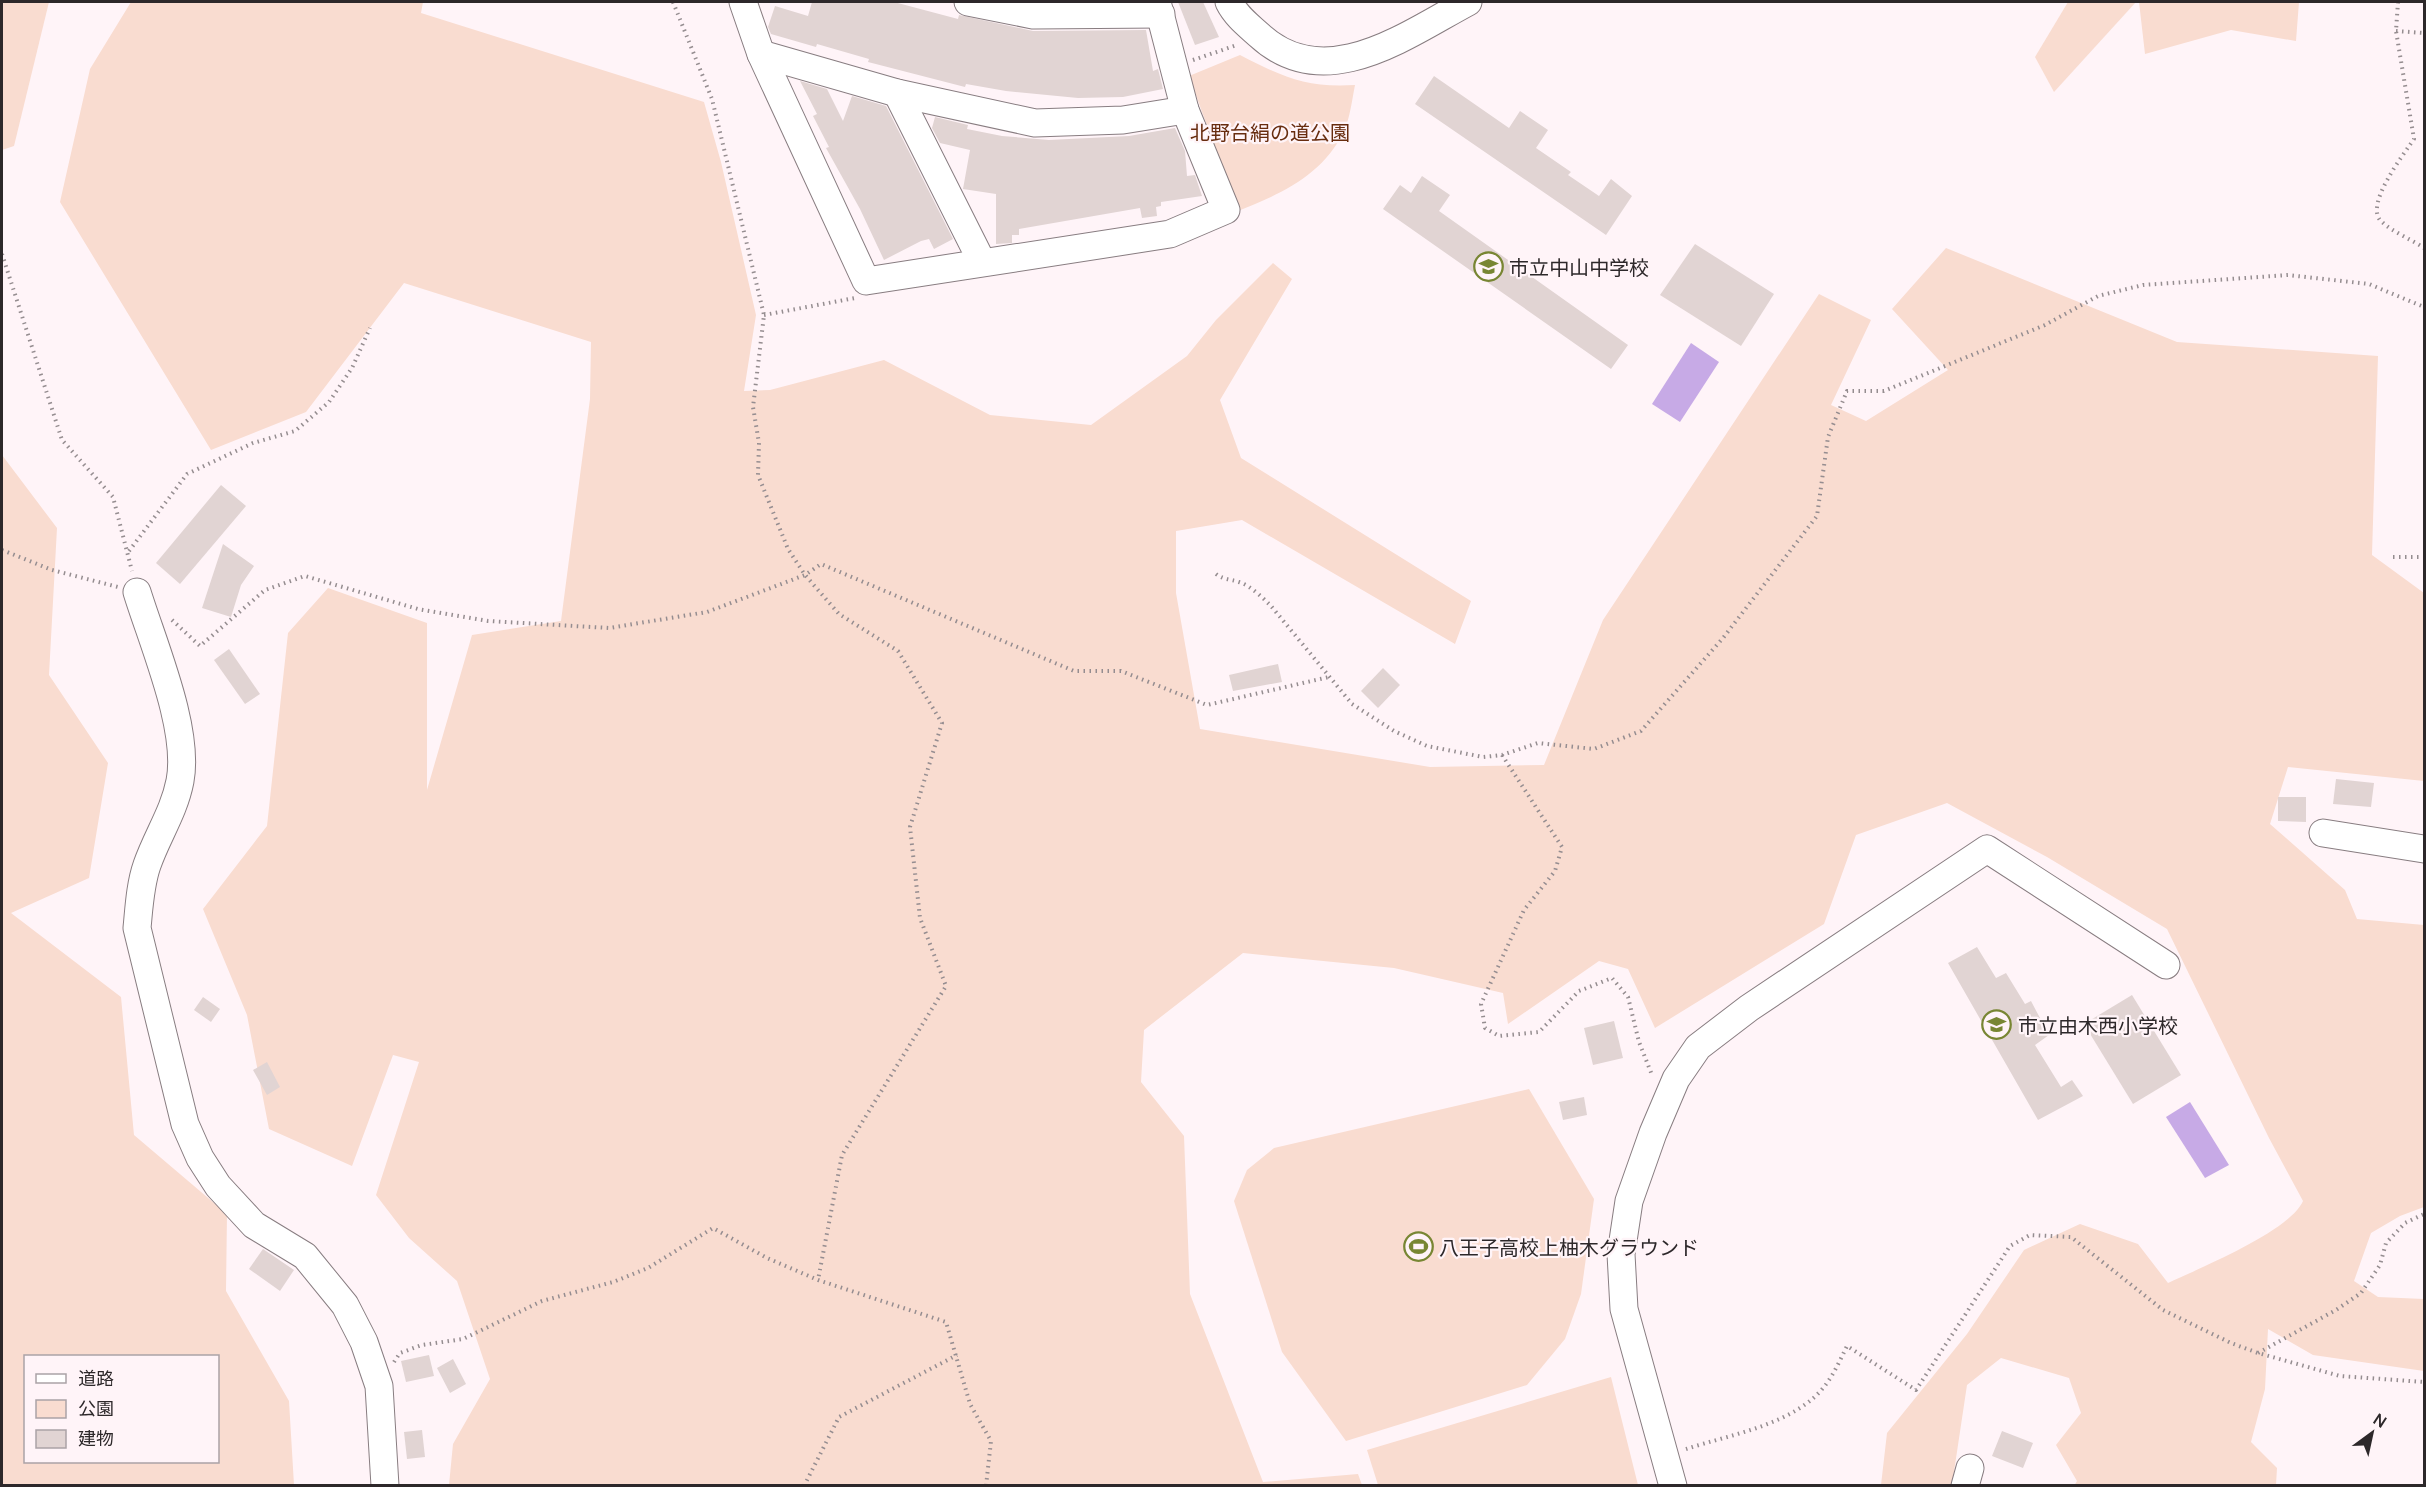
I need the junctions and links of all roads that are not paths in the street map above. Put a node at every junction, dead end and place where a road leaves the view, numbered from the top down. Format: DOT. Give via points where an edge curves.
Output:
graph roads {
  1 [pos="743,2"];
  2 [pos="968,2"];
  3 [pos="1229,2"];
  4 [pos="1468,2"];
  5 [pos="1159,8"];
  6 [pos="761,54"];
  7 [pos="897,93"];
  8 [pos="1185,110"];
  9 [pos="982,262"];
  10 [pos="137,592"];
  11 [pos="2323,833"];
  12 [pos="2424,849"];
  13 [pos="2166,966"];
  14 [pos="385,1485"];
  15 [pos="1673,1485"];
  1 -- 6 [label="street"];
  2 -- 5 [label="street" via="1033,15"];
  3 -- 4 [label="street" via="1268,44 1301,59 1340,62 1373,53"];
  5 -- 8 [label="street"];
  6 -- 7 [label="street"];
  6 -- 9 [label="street" via="866,281"];
  7 -- 8 [label="street" via="1035,123 1123,120"];
  7 -- 9 [label="street"];
  8 -- 9 [label="street" via="1226,210 1170,234"];
  10 -- 14 [label="street" via="180,729 183,754 174,808 146,866 137,928 185,1124 218,1186 254,1225 305,1256 345,1305 364,1342 379,1386"];
  11 -- 12 [label="street"];
  13 -- 15 [label="street" via="1987,849 1749,1008 1698,1047 1676,1079 1653,1133 1629,1201 1621,1254 1624,1309"];
}
